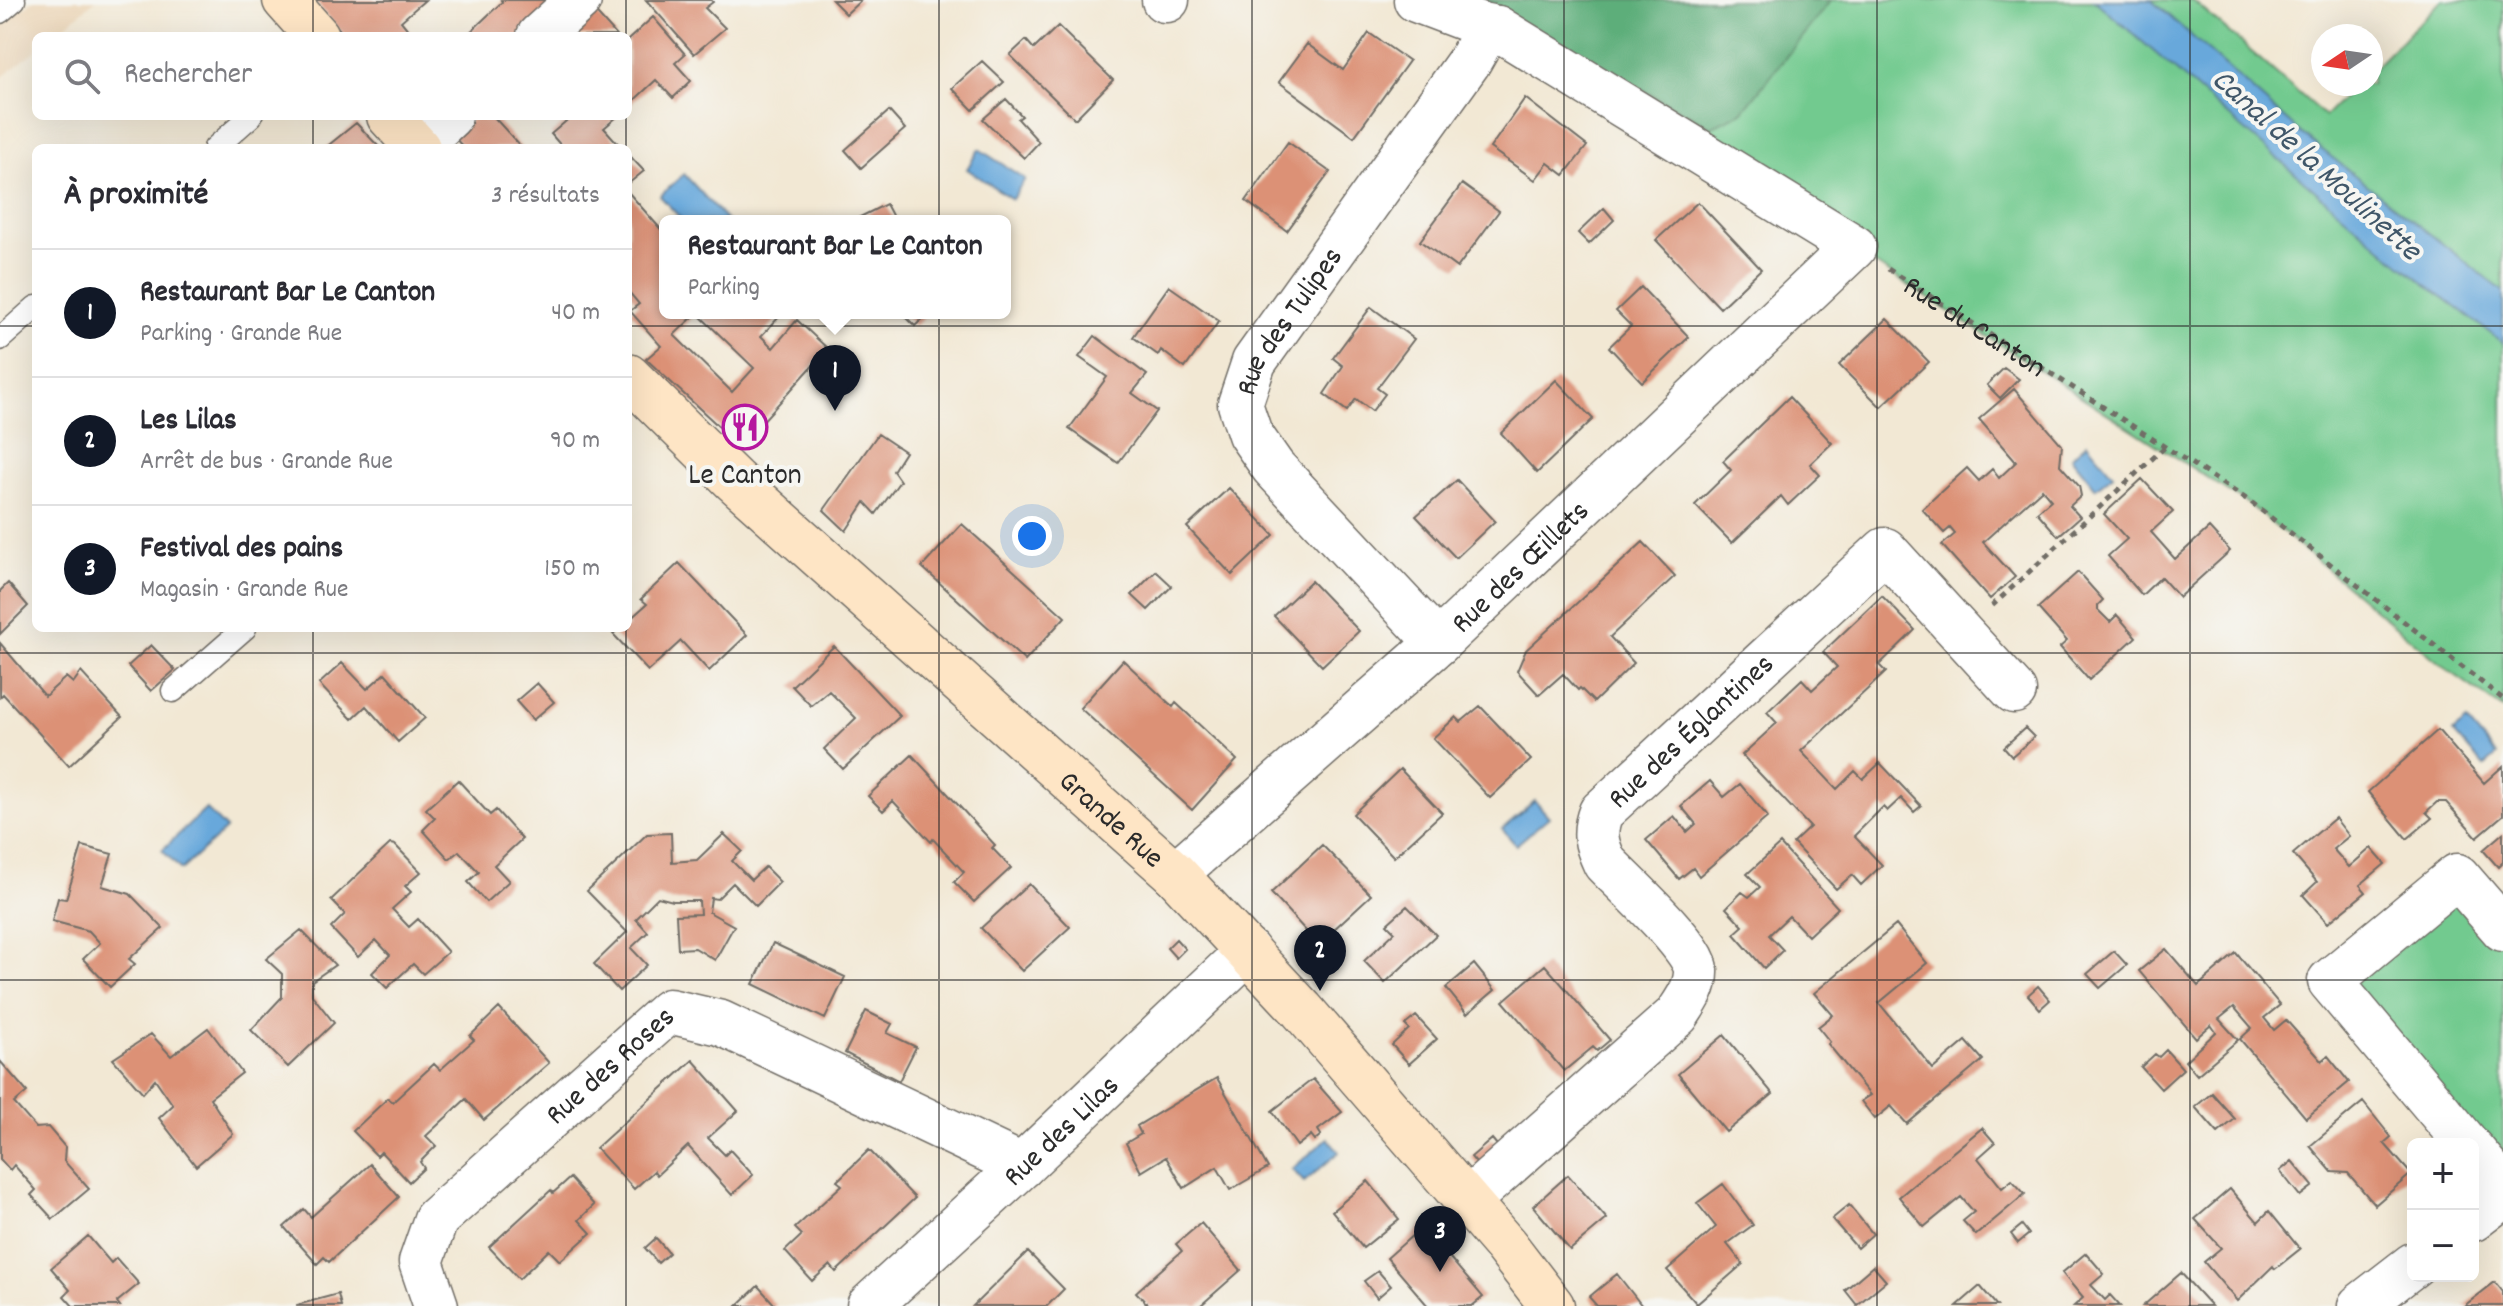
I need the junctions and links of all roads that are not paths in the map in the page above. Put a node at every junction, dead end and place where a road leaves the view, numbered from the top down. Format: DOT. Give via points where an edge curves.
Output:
graph roads {
  1 [pos="14,0"];
  2 [pos="285,0"];
  3 [pos="579,0"];
  4 [pos="1416,0"];
  5 [pos="0,12"];
  6 [pos="1497,28"];
  7 [pos="313,32"];
  8 [pos="543,32"];
  9 [pos="246,120"];
  10 [pos="393,120"];
  11 [pos="446,120"];
  12 [pos="220,144"];
  13 [pos="414,144"];
  14 [pos="422,144"];
  15 [pos="32,311"];
  16 [pos="0,339"];
  17 [pos="632,380"];
  18 [pos="240,632"];
  19 [pos="1438,643"];
  20 [pos="173,691"];
  21 [pos="2014,691"];
  22 [pos="1175,874"];
  23 [pos="2503,929"];
  24 [pos="1248,951"];
  25 [pos="2462,1138"];
  26 [pos="2479,1158"];
  27 [pos="1022,1166"];
  28 [pos="2503,1187"];
  29 [pos="2503,1196"];
  30 [pos="1467,1201"];
  31 [pos="2479,1214"];
  32 [pos="2407,1270"];
  33 [pos="436,1306"];
  34 [pos="869,1306"];
  35 [pos="1552,1306"];
  36 [pos="2360,1306"];
  1 -- 5 [label="lane"];
  2 -- 7 [label="street"];
  3 -- 8 [label="street"];
  4 -- 6 [label="street"];
  6 -- 19 [label="street, Rue des Tulipes" via="1480,42 1254,362 1240,404 1250,434 1273,467"];
  6 -- 19 [label="street, Rue des Œillets" via="1854,247"];
  9 -- 12 [label="lane"];
  10 -- 13 [label="street"];
  11 -- 14 [label="street"];
  15 -- 16 [label="lane"];
  17 -- 22 [label="street, Grande Rue" via="734,480"];
  18 -- 20 [label="lane"];
  19 -- 22 [label="street, Rue des Œillets"];
  21 -- 30 [label="street, Rue des Églantines" via="1885,550 1601,812 1594,828 1605,863 1687,947 1697,968 1692,991 1677,1015"];
  22 -- 24 [label="street, Grande Rue"];
  23 -- 25 [label="street" via="2457,876 2330,981"];
  24 -- 27 [label="street, Rue des Lilas"];
  24 -- 30 [label="street, Grande Rue"];
  26 -- 28 [label="street"];
  27 -- 33 [label="street, Rue des Roses" via="721,1023 669,1011 436,1219 421,1262"];
  27 -- 34 [label="street, Rue des Lilas"];
  29 -- 31 [label="street"];
  30 -- 35 [label="street, Grande Rue"];
  32 -- 36 [label="street"];
}
